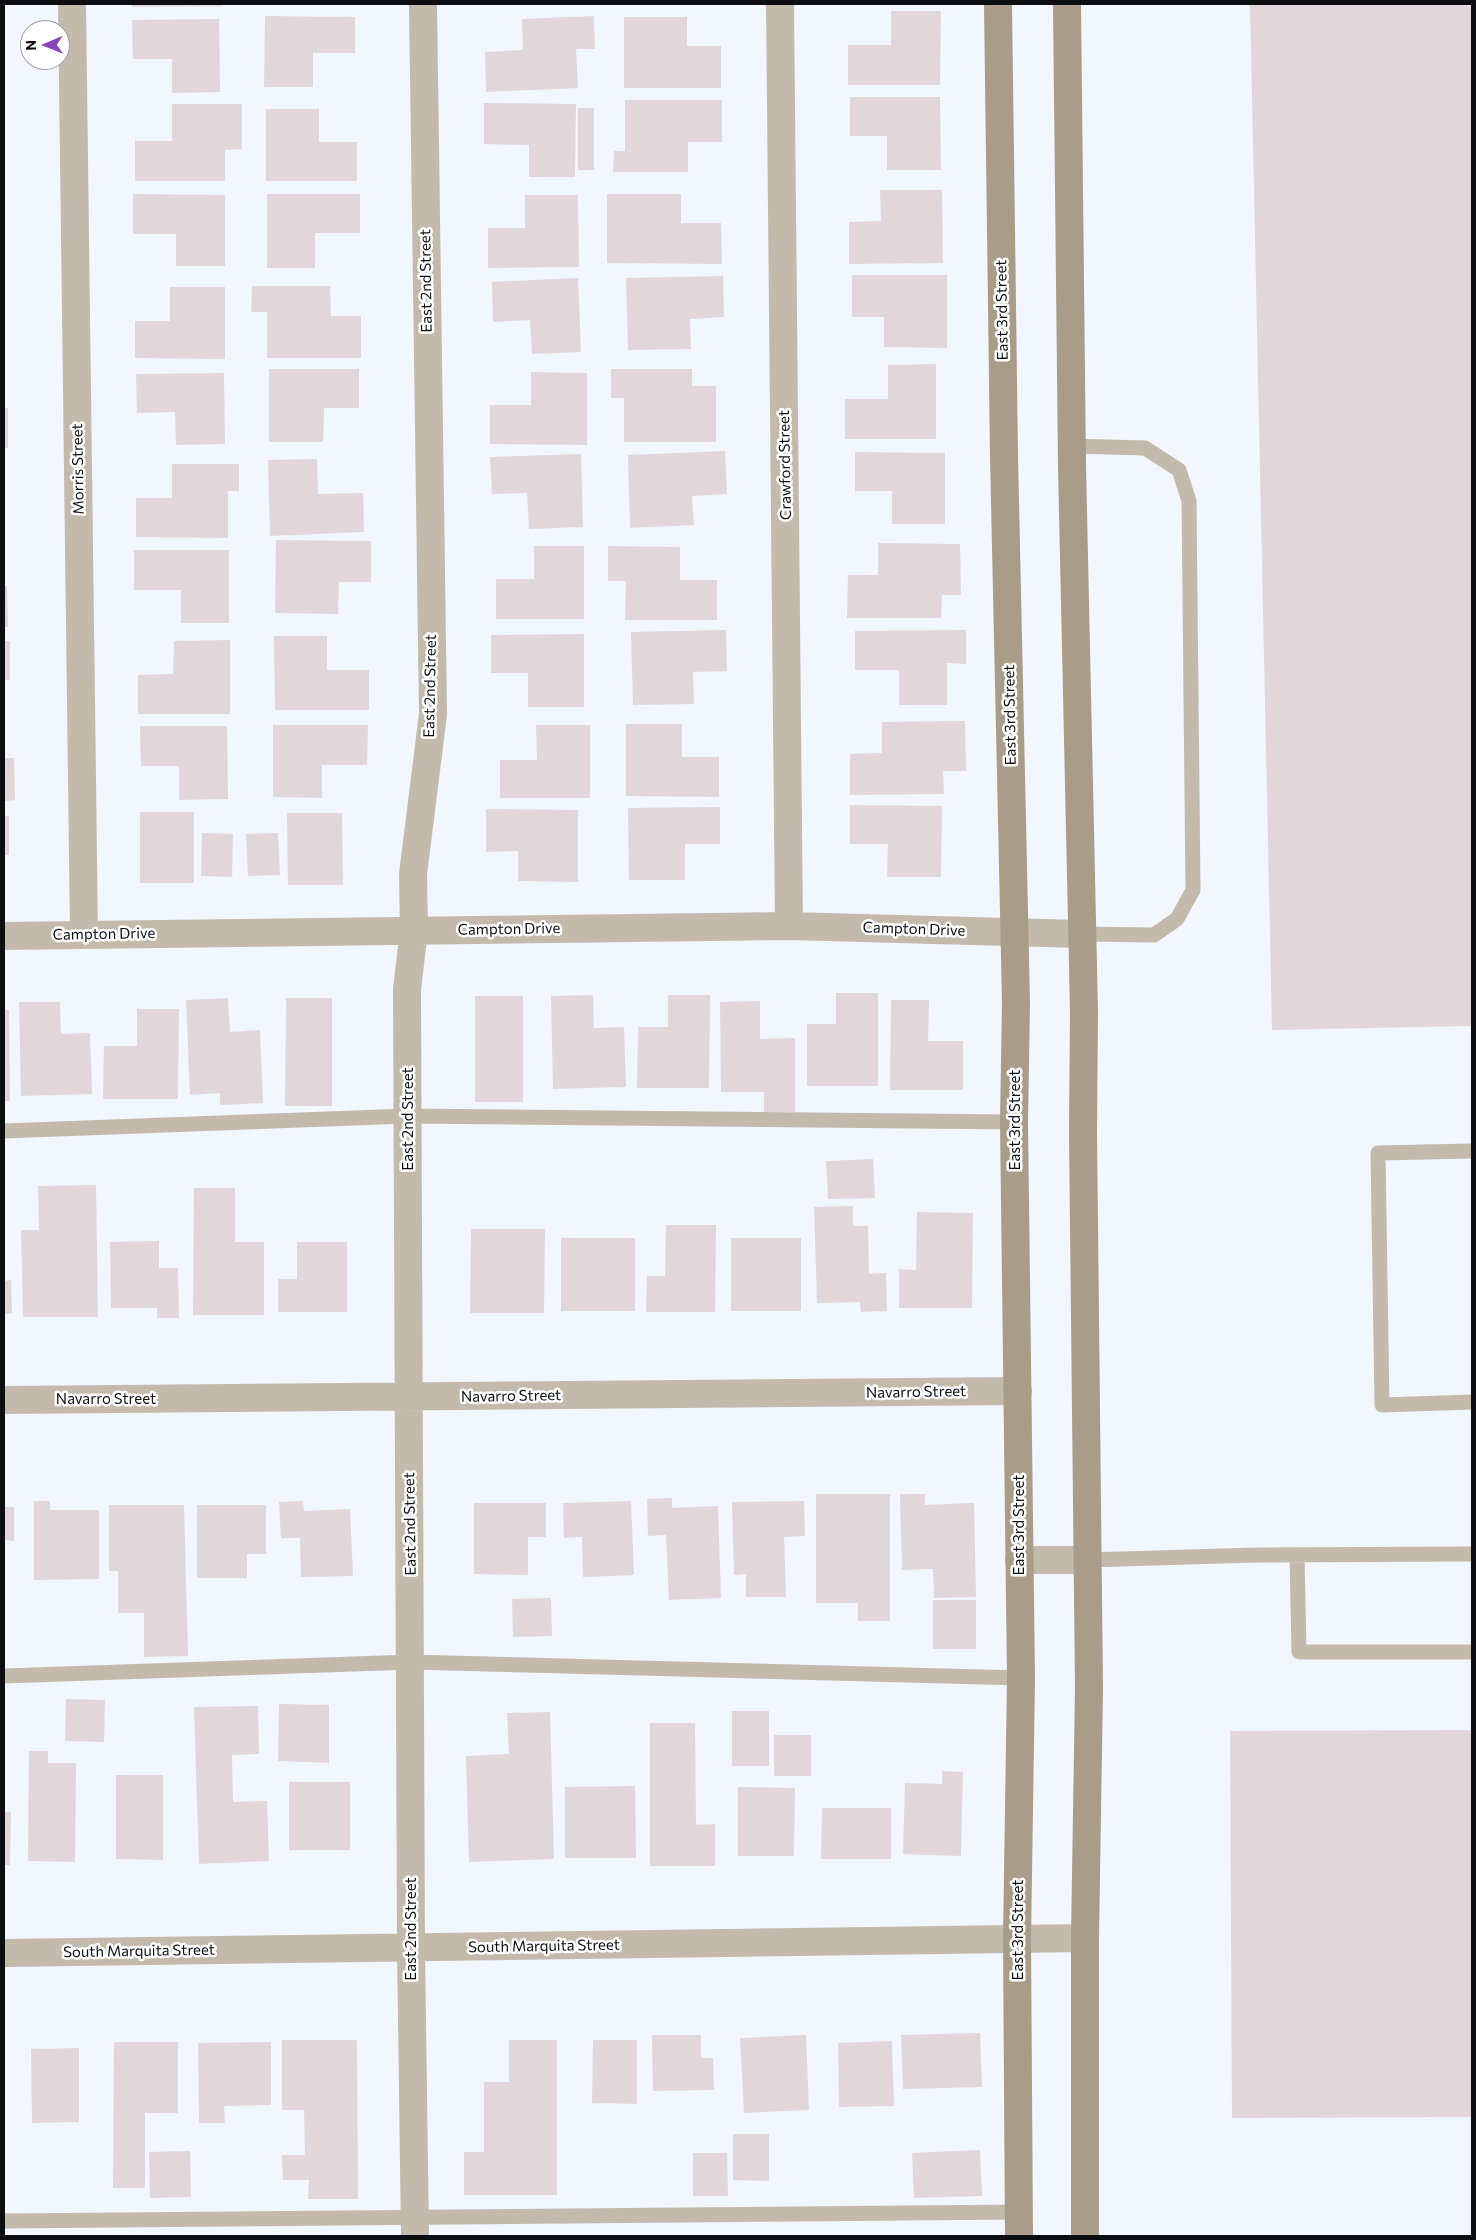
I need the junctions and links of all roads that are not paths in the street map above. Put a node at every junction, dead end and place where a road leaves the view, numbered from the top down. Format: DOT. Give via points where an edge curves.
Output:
graph roads {
  1 [pos="72,4"];
  2 [pos="423,4"];
  3 [pos="780,4"];
  4 [pos="998,4"];
  5 [pos="1066,4"];
  6 [pos="1072,446"];
  7 [pos="789,926"];
  8 [pos="414,930"];
  9 [pos="1014,932"];
  10 [pos="84,934"];
  11 [pos="1081,934"];
  12 [pos="4,936"];
  13 [pos="408,1116"];
  14 [pos="1014,1122"];
  15 [pos="4,1131"];
  16 [pos="1472,1151"];
  17 [pos="1018,1390"];
  18 [pos="408,1397"];
  19 [pos="4,1400"];
  20 [pos="1472,1402"];
  21 [pos="1472,1554"];
  22 [pos="1297,1555"];
  23 [pos="1019,1560"];
  24 [pos="1087,1560"];
  25 [pos="1472,1652"];
  26 [pos="411,1662"];
  27 [pos="4,1676"];
  28 [pos="1021,1678"];
  29 [pos="1085,1938"];
  30 [pos="1017,1939"];
  31 [pos="411,1948"];
  32 [pos="4,1953"];
  33 [pos="4,2221"];
  34 [pos="1020,2224"];
  35 [pos="415,2228"];
  36 [pos="1085,2236"];
  1 -- 10 [label="street, Morris Street"];
  2 -- 8 [label="street, East 2nd Street" via="433,714 413,874"];
  3 -- 7 [label="street, Crawford Street"];
  4 -- 9 [label="street, East 3rd Street"];
  5 -- 6 [label="street"];
  6 -- 11 [label="street"];
  6 -- 11 [label="lane" via="1145,448 1180,470 1189,501 1193,890 1178,919 1154,935"];
  7 -- 8 [label="street, Campton Drive"];
  7 -- 9 [label="street, Campton Drive"];
  8 -- 10 [label="street, Campton Drive"];
  8 -- 13 [label="street, East 2nd Street" via="407,989"];
  9 -- 11 [label="street, Campton Drive"];
  9 -- 14 [label="street, East 3rd Street"];
  10 -- 12 [label="street, Campton Drive"];
  11 -- 24 [label="street"];
  13 -- 14 [label="lane"];
  13 -- 15 [label="lane"];
  13 -- 18 [label="street, East 2nd Street"];
  14 -- 17 [label="street, East 3rd Street"];
  16 -- 20 [label="lane" via="1378,1152 1382,1405"];
  17 -- 18 [label="street, Navarro Street"];
  17 -- 23 [label="street, East 3rd Street"];
  18 -- 19 [label="street, Navarro Street"];
  18 -- 26 [label="street, East 2nd Street"];
  21 -- 22 [label="lane"];
  22 -- 24 [label="lane"];
  22 -- 25 [label="lane" via="1299,1652"];
  23 -- 24 [label="street"];
  23 -- 28 [label="street, East 3rd Street"];
  24 -- 29 [label="street" via="1089,1688"];
  26 -- 27 [label="lane"];
  26 -- 28 [label="lane"];
  26 -- 31 [label="street, East 2nd Street"];
  28 -- 30 [label="street, East 3rd Street"];
  29 -- 30 [label="street, South Marquita Street"];
  29 -- 36 [label="street"];
  30 -- 31 [label="street, South Marquita Street"];
  30 -- 34 [label="street, East 3rd Street"];
  31 -- 32 [label="street, South Marquita Street"];
  31 -- 35 [label="street, East 2nd Street"];
  33 -- 35 [label="lane"];
  34 -- 35 [label="lane"];
}
